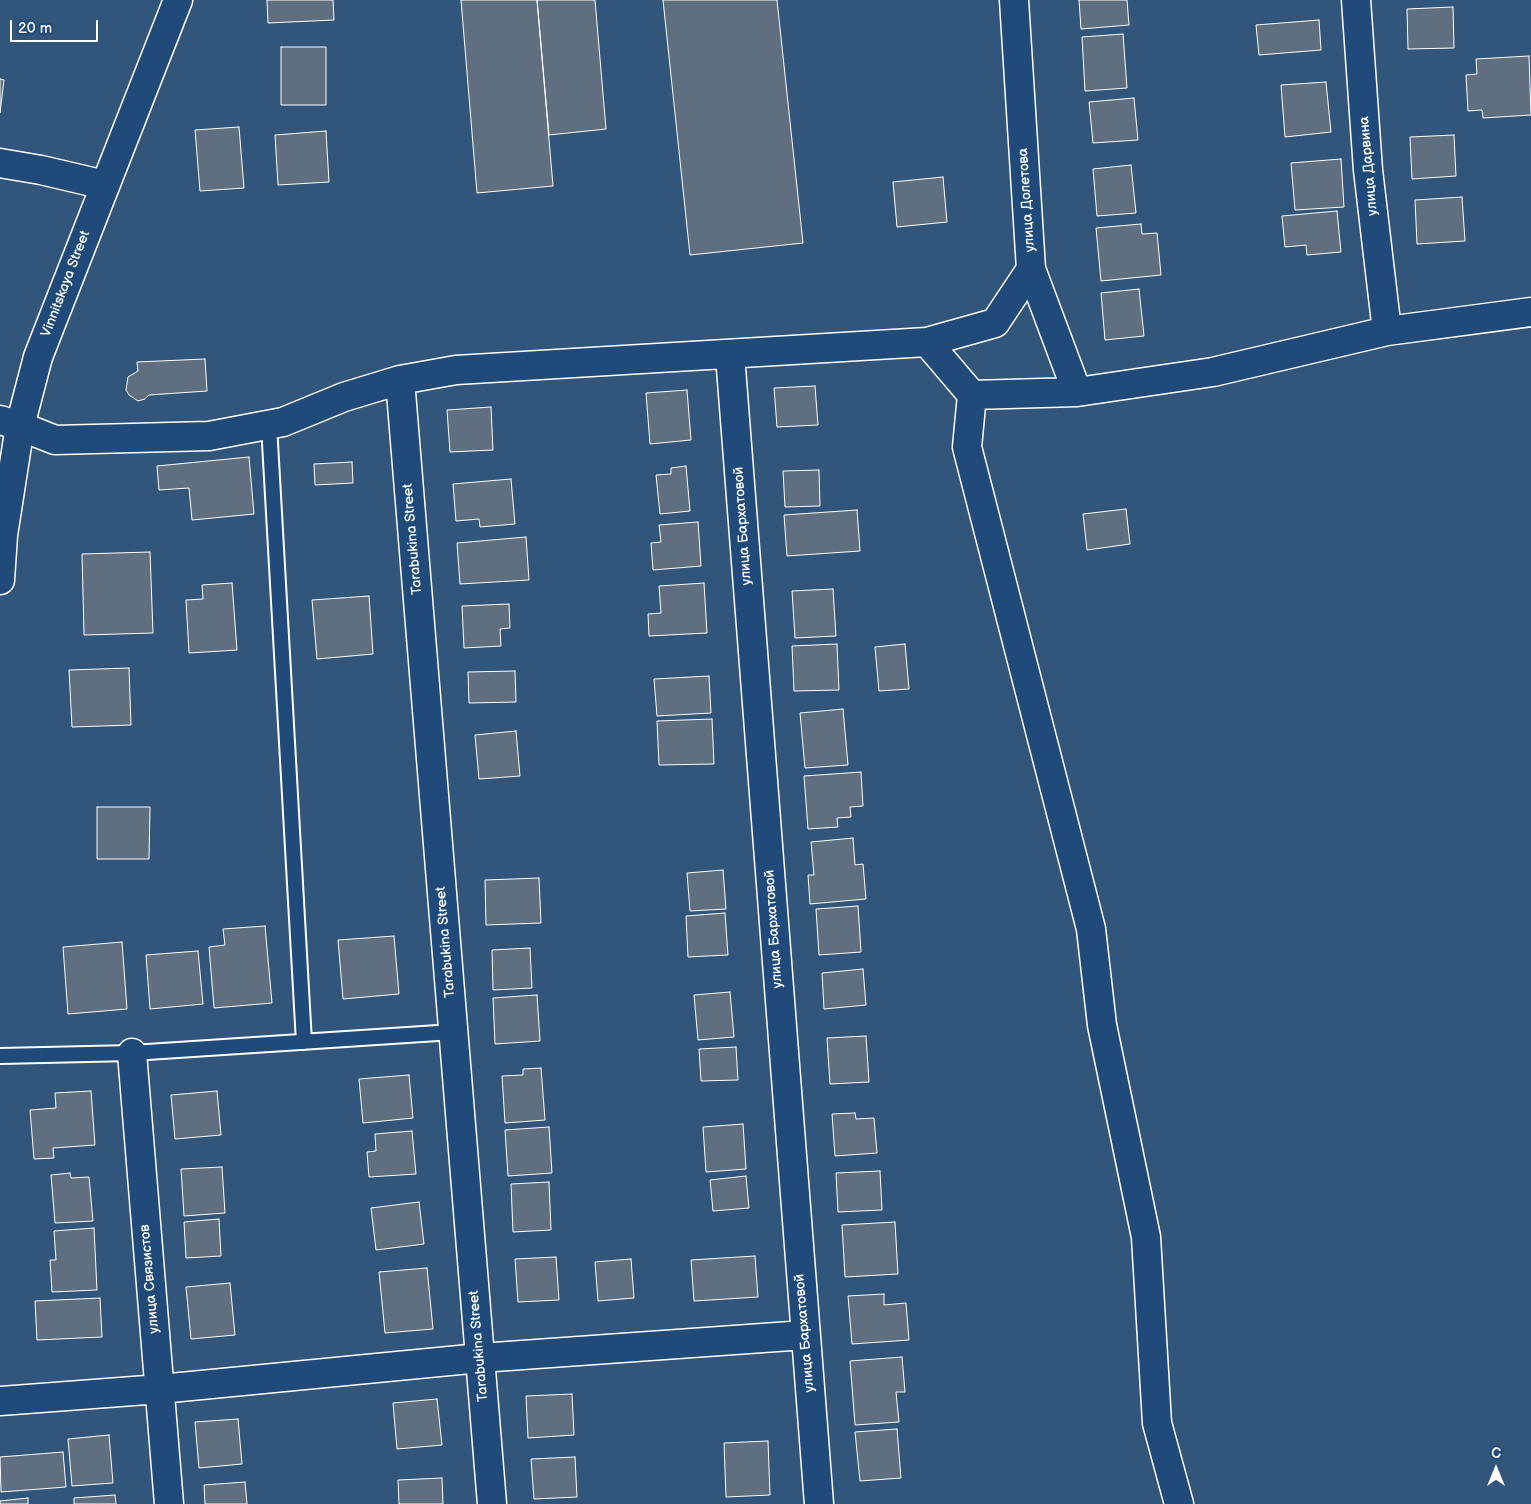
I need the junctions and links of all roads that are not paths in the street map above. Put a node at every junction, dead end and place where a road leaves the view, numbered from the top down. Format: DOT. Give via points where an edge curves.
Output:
graph roads {
  1 [pos="178,0"];
  2 [pos="1014,0"];
  3 [pos="1356,0"];
  4 [pos="0,163"];
  5 [pos="105,185"];
  6 [pos="1031,270"];
  7 [pos="1531,312"];
  8 [pos="1387,331"];
  9 [pos="927,342"];
  10 [pos="730,355"];
  11 [pos="400,380"];
  12 [pos="1077,392"];
  13 [pos="972,394"];
  14 [pos="10,423"];
  15 [pos="269,425"];
  16 [pos="0,580"];
  17 [pos="453,1032"];
  18 [pos="304,1042"];
  19 [pos="132,1053"];
  20 [pos="0,1056"];
  21 [pos="805,1335"];
  22 [pos="480,1358"];
  23 [pos="160,1389"];
  24 [pos="0,1401"];
  25 [pos="169,1504"];
  26 [pos="492,1504"];
  27 [pos="819,1504"];
  28 [pos="1179,1504"];
  1 -- 5 [label="street, Vinnitskaya Street"];
  2 -- 6 [label="street, улица Долетова"];
  3 -- 8 [label="street, улица Дарвина" via="1368,170"];
  4 -- 5 [label="street"];
  5 -- 14 [label="street, Vinnitskaya Street"];
  6 -- 9 [label="street" via="995,324"];
  6 -- 12 [label="street, улица Долетова"];
  7 -- 8 [label="street"];
  8 -- 12 [label="street" via="1213,372"];
  9 -- 10 [label="street"];
  9 -- 13 [label="street"];
  10 -- 11 [label="street" via="456,370"];
  10 -- 21 [label="street, улица Бархатовой"];
  11 -- 15 [label="street" via="344,396"];
  11 -- 17 [label="street, Tarabukina Street"];
  12 -- 13 [label="street"];
  13 -- 28 [label="street" via="967,447 1091,930 1102,1025 1146,1237 1157,1422"];
  14 -- 15 [label="street" via="55,440 209,436"];
  14 -- 16 [label="street, Vinnitskaya Street"];
  15 -- 18 [label="lane"];
  17 -- 18 [label="lane"];
  17 -- 22 [label="street, Tarabukina Street"];
  18 -- 19 [label="lane"];
  19 -- 20 [label="lane"];
  19 -- 23 [label="street, улица Связистов"];
  21 -- 22 [label="street"];
  21 -- 27 [label="street, улица Бархатовой"];
  22 -- 23 [label="street"];
  22 -- 26 [label="street, Tarabukina Street"];
  23 -- 24 [label="street"];
  23 -- 25 [label="street, улица Связистов"];
}
